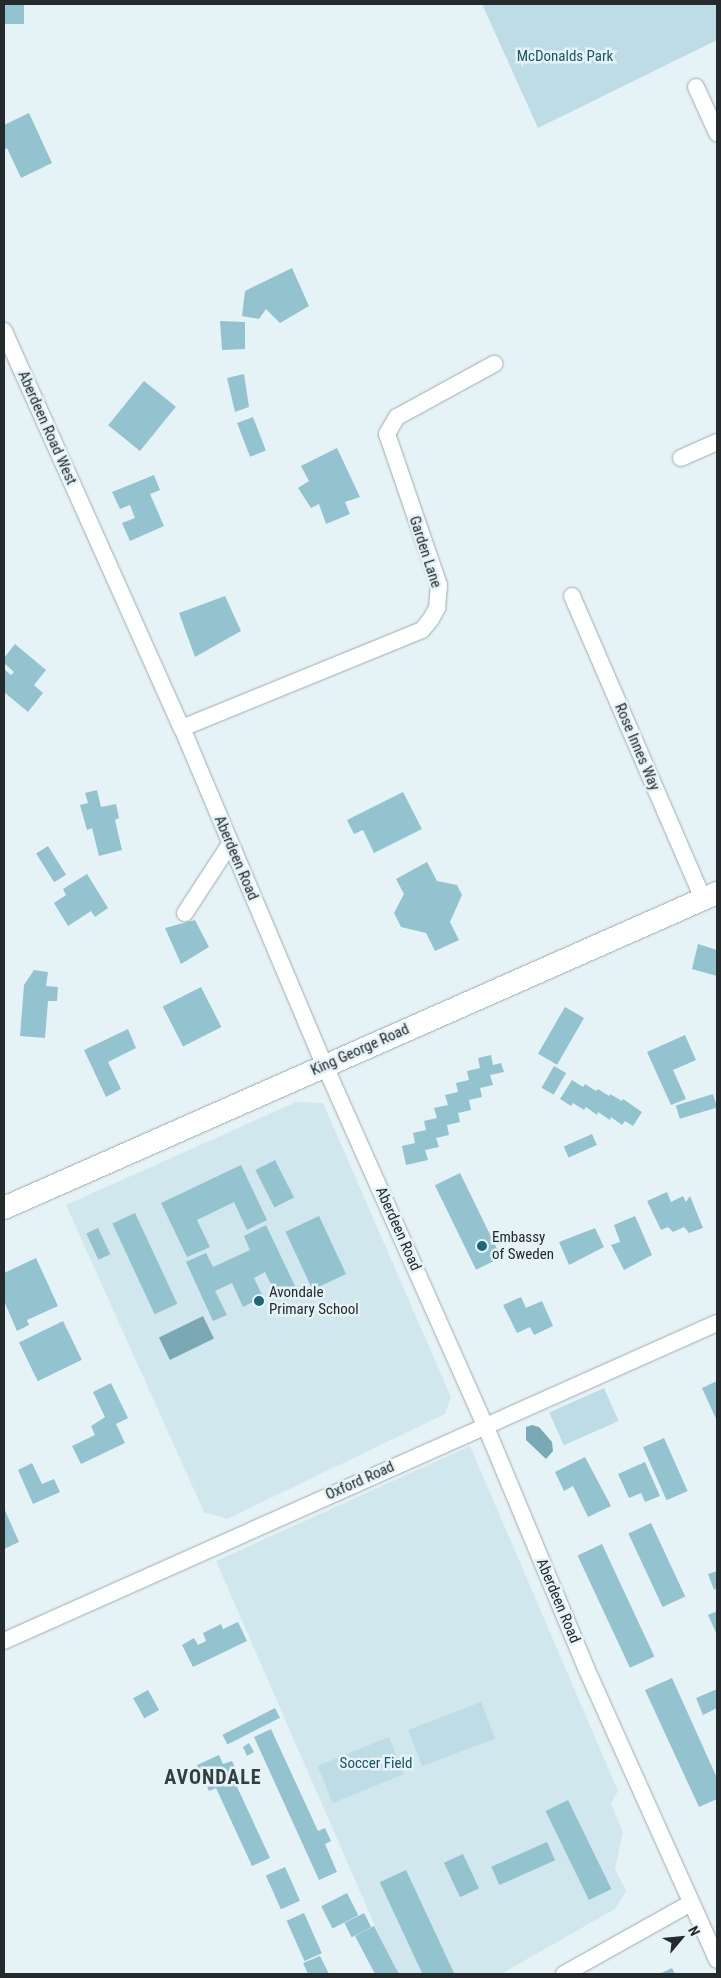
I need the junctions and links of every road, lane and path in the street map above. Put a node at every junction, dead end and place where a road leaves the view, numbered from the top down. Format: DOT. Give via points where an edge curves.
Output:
graph roads {
  1 [pos="696,87"];
  2 [pos="717,133"];
  3 [pos="4,331"];
  4 [pos="494,364"];
  5 [pos="717,442"];
  6 [pos="681,458"];
  7 [pos="78,498"];
  8 [pos="572,596"];
  9 [pos="182,728"];
  10 [pos="230,844"];
  11 [pos="710,896"];
  12 [pos="185,913"];
  13 [pos="325,1066"];
  14 [pos="4,1208"];
  15 [pos="717,1323"];
  16 [pos="485,1425"];
  17 [pos="4,1641"];
  18 [pos="691,1902"];
  19 [pos="717,1960"];
  20 [pos="564,1974"];
  1 -- 2 [label="street"];
  3 -- 7 [label="street, Aberdeen Road West"];
  4 -- 9 [label="street, Garden Lane" via="396,417 387,434 439,585 437,608 422,630"];
  5 -- 6 [label="street"];
  7 -- 9 [label="street, Aberdeen Road"];
  8 -- 11 [label="street, Rose Innes Way"];
  9 -- 10 [label="street, Aberdeen Road"];
  10 -- 12 [label="street"];
  10 -- 13 [label="street, Aberdeen Road"];
  11 -- 13 [label="main road, King George Road"];
  13 -- 14 [label="main road, King George Road"];
  13 -- 16 [label="street, Aberdeen Road"];
  15 -- 16 [label="street, Oxford Road"];
  16 -- 17 [label="street, Oxford Road"];
  16 -- 18 [label="street, Aberdeen Road" via="586,1668"];
  18 -- 19 [label="street, Aberdeen Road"];
  18 -- 20 [label="street"];
}
